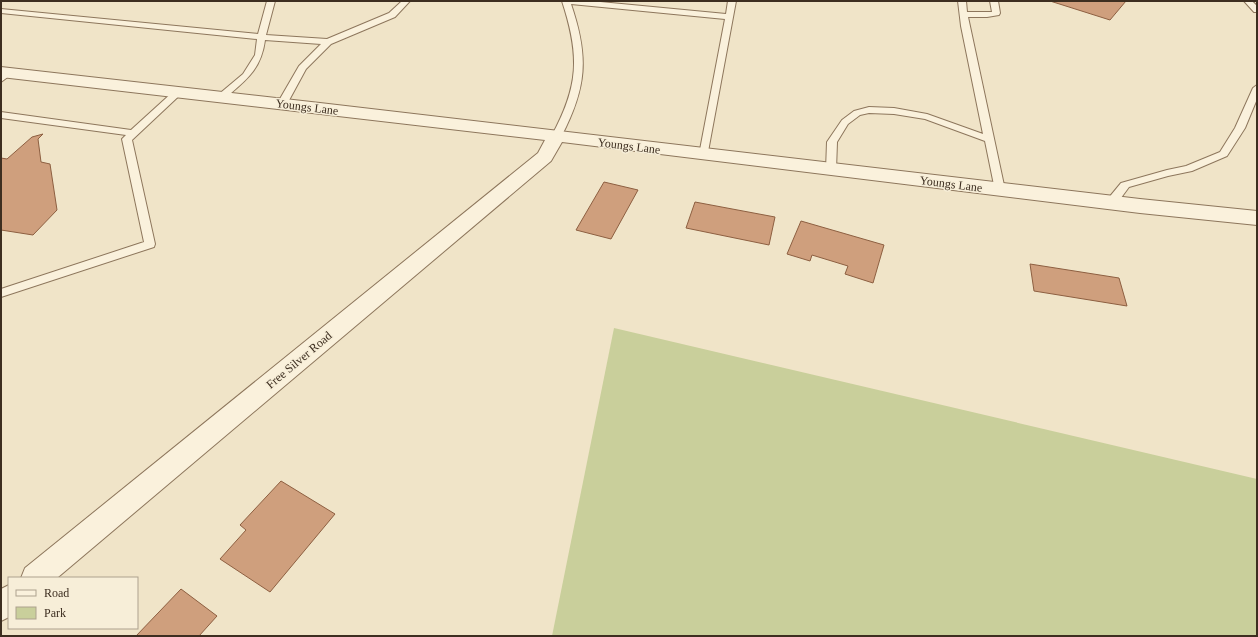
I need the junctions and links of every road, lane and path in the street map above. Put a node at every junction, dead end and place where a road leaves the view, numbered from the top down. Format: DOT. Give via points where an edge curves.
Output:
graph roads {
  1 [pos="271,1"];
  2 [pos="406,1"];
  3 [pos="566,1"];
  4 [pos="732,1"];
  5 [pos="962,1"];
  6 [pos="994,1"];
  7 [pos="1248,1"];
  8 [pos="1257,10"];
  9 [pos="1,11"];
  10 [pos="964,14"];
  11 [pos="730,18"];
  12 [pos="262,37"];
  13 [pos="328,42"];
  14 [pos="4,75"];
  15 [pos="1257,88"];
  16 [pos="178,92"];
  17 [pos="221,97"];
  18 [pos="282,104"];
  19 [pos="1,116"];
  20 [pos="133,133"];
  21 [pos="556,137"];
  22 [pos="989,139"];
  23 [pos="704,154"];
  24 [pos="831,170"];
  25 [pos="1000,190"];
  26 [pos="1111,202"];
  27 [pos="1257,218"];
  28 [pos="1,293"];
  29 [pos="36,577"];
  1 -- 12 [label="lane"];
  2 -- 13 [label="lane" via="392,15"];
  3 -- 11 [label="lane"];
  3 -- 21 [label="lane" via="573,19 580,62 578,88 568,117"];
  4 -- 11 [label="lane"];
  5 -- 10 [label="lane"];
  6 -- 10 [label="lane" via="996,13"];
  7 -- 8 [label="lane"];
  9 -- 12 [label="lane"];
  10 -- 22 [label="lane"];
  11 -- 23 [label="lane"];
  12 -- 13 [label="lane"];
  12 -- 17 [label="lane" via="260,55 246,76"];
  13 -- 18 [label="lane" via="302,68"];
  14 -- 16 [label="street, Youngs Lane"];
  15 -- 26 [label="lane" via="1240,128 1224,154 1188,169 1125,185"];
  16 -- 17 [label="street, Youngs Lane"];
  16 -- 20 [label="lane"];
  17 -- 18 [label="street, Youngs Lane"];
  18 -- 21 [label="street, Youngs Lane"];
  19 -- 20 [label="lane"];
  20 -- 28 [label="lane" via="127,139 150,244"];
  21 -- 23 [label="street, Youngs Lane"];
  21 -- 29 [label="street, Free Silver Road" via="545,157"];
  22 -- 24 [label="lane" via="928,117 869,110 857,113 845,122 832,142"];
  22 -- 25 [label="lane"];
  23 -- 24 [label="street, Youngs Lane"];
  24 -- 25 [label="street, Youngs Lane"];
  25 -- 26 [label="street, Youngs Lane"];
  26 -- 27 [label="street, Youngs Lane"];
}
